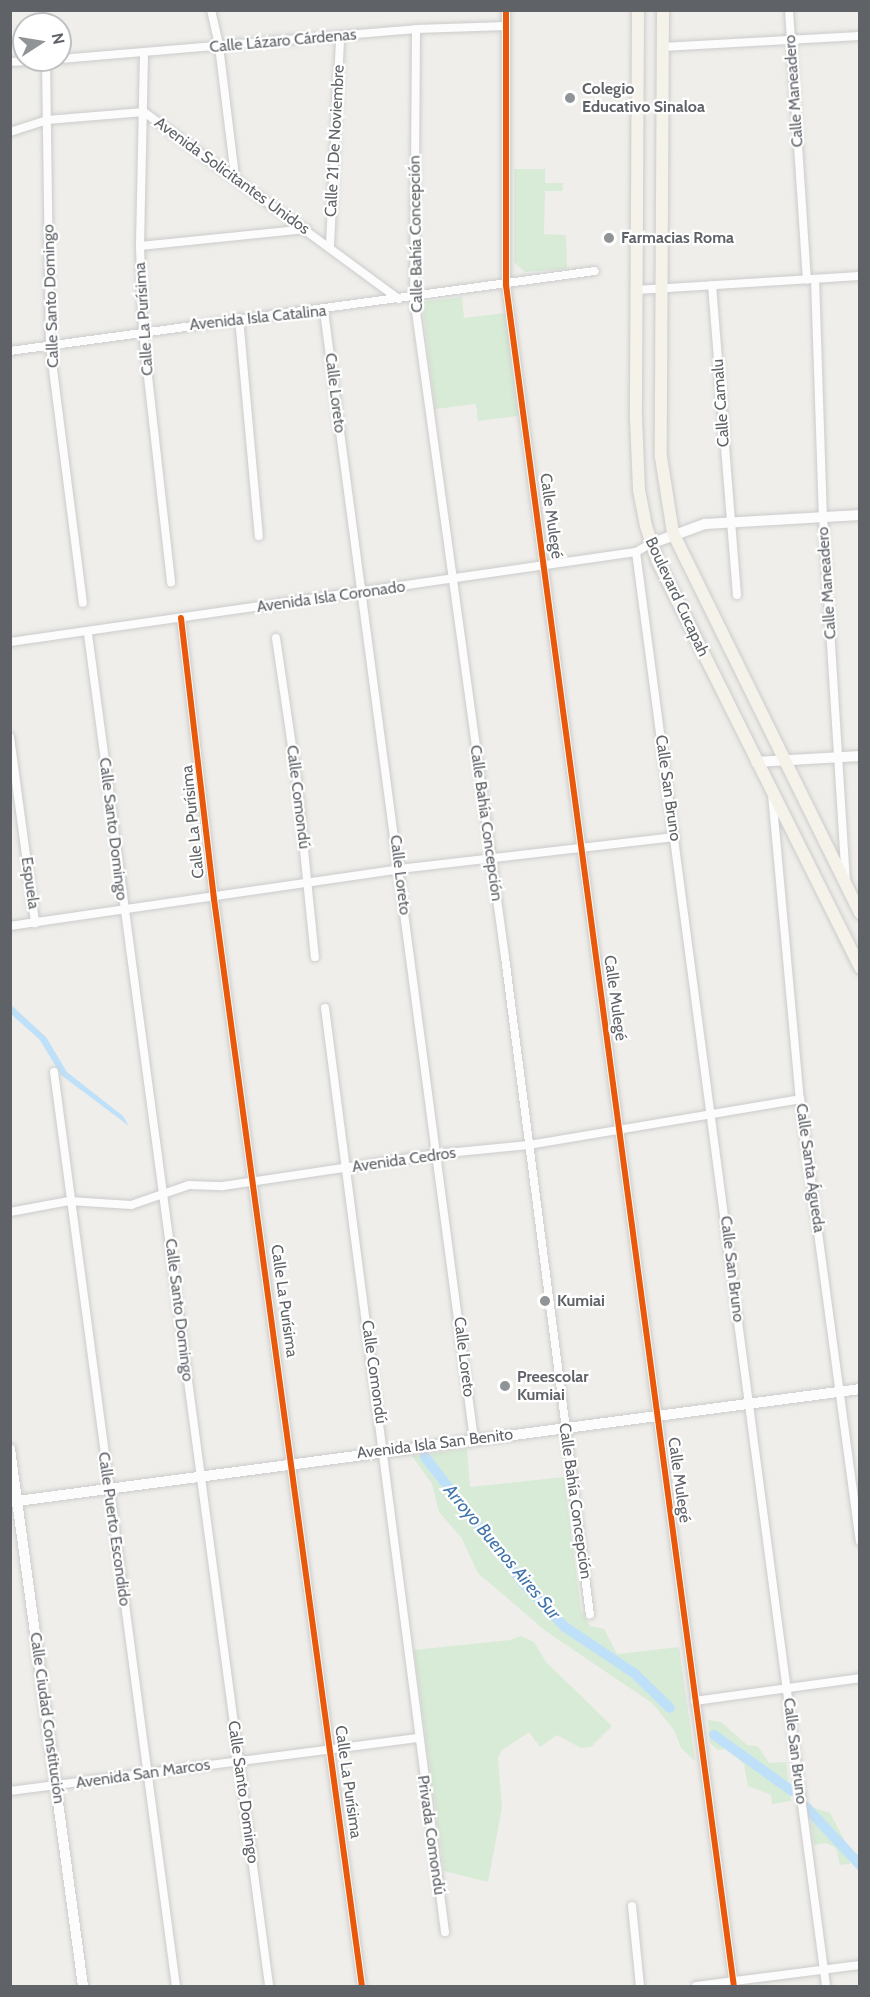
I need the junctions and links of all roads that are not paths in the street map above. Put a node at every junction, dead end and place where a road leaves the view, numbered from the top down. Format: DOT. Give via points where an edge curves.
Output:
graph roads {
  1 [pos="211,10"];
  2 [pos="506,10"];
  3 [pos="638,10"];
  4 [pos="663,10"];
  5 [pos="789,10"];
  6 [pos="506,26"];
  7 [pos="416,29"];
  8 [pos="340,36"];
  9 [pos="860,36"];
  10 [pos="791,40"];
  11 [pos="219,46"];
  12 [pos="662,47"];
  13 [pos="144,54"];
  14 [pos="72,58"];
  15 [pos="47,72"];
  16 [pos="144,112"];
  17 [pos="47,120"];
  18 [pos="10,132"];
  19 [pos="235,176"];
  20 [pos="306,229"];
  21 [pos="330,245"];
  22 [pos="140,246"];
  23 [pos="596,271"];
  24 [pos="860,276"];
  25 [pos="811,279"];
  26 [pos="506,285"];
  27 [pos="712,285"];
  28 [pos="661,289"];
  29 [pos="636,290"];
  30 [pos="414,297"];
  31 [pos="399,299"];
  32 [pos="324,311"];
  33 [pos="239,318"];
  34 [pos="143,332"];
  35 [pos="50,346"];
  36 [pos="10,351"];
  37 [pos="860,514"];
  38 [pos="823,517"];
  39 [pos="729,520"];
  40 [pos="673,533"];
  41 [pos="259,536"];
  42 [pos="651,544"];
  43 [pos="636,552"];
  44 [pos="544,565"];
  45 [pos="452,580"];
  46 [pos="171,582"];
  47 [pos="361,592"];
  48 [pos="737,595"];
  49 [pos="83,603"];
  50 [pos="181,618"];
  51 [pos="88,634"];
  52 [pos="276,638"];
  53 [pos="10,642"];
  54 [pos="10,737"];
  55 [pos="860,756"];
  56 [pos="838,757"];
  57 [pos="785,761"];
  58 [pos="756,762"];
  59 [pos="772,794"];
  60 [pos="675,837"];
  61 [pos="581,850"];
  62 [pos="491,860"];
  63 [pos="399,869"];
  64 [pos="308,884"];
  65 [pos="846,886"];
  66 [pos="214,898"];
  67 [pos="124,911"];
  68 [pos="860,913"];
  69 [pos="35,922"];
  70 [pos="10,926"];
  71 [pos="315,957"];
  72 [pos="860,968"];
  73 [pos="325,1008"];
  74 [pos="54,1071"];
  75 [pos="800,1099"];
  76 [pos="712,1116"];
  77 [pos="620,1130"];
  78 [pos="529,1145"];
  79 [pos="437,1154"];
  80 [pos="346,1168"];
  81 [pos="255,1180"];
  82 [pos="164,1193"];
  83 [pos="69,1201"];
  84 [pos="10,1212"];
  85 [pos="860,1389"];
  86 [pos="840,1391"];
  87 [pos="749,1402"];
  88 [pos="657,1414"];
  89 [pos="565,1427"];
  90 [pos="474,1439"];
  91 [pos="10,1449"];
  92 [pos="385,1449"];
  93 [pos="292,1464"];
  94 [pos="201,1476"];
  95 [pos="109,1488"];
  96 [pos="14,1501"];
  97 [pos="860,1541"];
  98 [pos="590,1615"];
  99 [pos="860,1678"];
  100 [pos="787,1688"];
  101 [pos="695,1701"];
  102 [pos="418,1738"];
  103 [pos="330,1749"];
  104 [pos="239,1761"];
  105 [pos="146,1773"];
  106 [pos="56,1786"];
  107 [pos="10,1791"];
  108 [pos="632,1906"];
  109 [pos="445,1932"];
  110 [pos="860,1965"];
  111 [pos="824,1970"];
  112 [pos="733,1984"];
  113 [pos="83,1986"];
  114 [pos="176,1986"];
  115 [pos="269,1986"];
  116 [pos="362,1986"];
  117 [pos="640,1986"];
  118 [pos="696,1986"];
  119 [pos="826,1986"];
  1 -- 11 [label="street"];
  2 -- 6 [label="street, Calle Mulegé"];
  3 -- 29 [label="main road, Boulevard Cucapah"];
  4 -- 12 [label="main road, Boulevard Cucapah"];
  5 -- 10 [label="street, Calle Maneadero"];
  6 -- 7 [label="street, Calle Lázaro Cárdenas"];
  6 -- 26 [label="street, Calle Mulegé"];
  7 -- 8 [label="street, Calle Lázaro Cárdenas"];
  7 -- 30 [label="street, Calle Bahía Concepción"];
  8 -- 11 [label="street, Calle Lázaro Cárdenas"];
  8 -- 21 [label="street, Calle 21 De Noviembre"];
  9 -- 10 [label="street"];
  10 -- 12 [label="street"];
  10 -- 25 [label="street, Calle Maneadero"];
  11 -- 13 [label="street, Calle Lázaro Cárdenas"];
  11 -- 19 [label="street"];
  12 -- 28 [label="main road, Boulevard Cucapah"];
  13 -- 14 [label="street, Calle Lázaro Cárdenas"];
  13 -- 16 [label="street, Calle La Purísima"];
  15 -- 17 [label="street, Calle Santo Domingo"];
  16 -- 17 [label="street, Avenida Solicitantes Unidos"];
  16 -- 19 [label="street, Avenida Solicitantes Unidos"];
  16 -- 22 [label="street, Calle La Purísima"];
  17 -- 18 [label="street, Avenida Solicitantes Unidos"];
  17 -- 35 [label="street, Calle Santo Domingo"];
  19 -- 20 [label="street, Avenida Solicitantes Unidos"];
  20 -- 21 [label="street, Avenida Solicitantes Unidos"];
  20 -- 22 [label="street"];
  21 -- 31 [label="street, Avenida Solicitantes Unidos"];
  22 -- 34 [label="street, Calle La Purísima"];
  23 -- 26 [label="street, Avenida Isla Catalina"];
  24 -- 25 [label="street"];
  25 -- 27 [label="street"];
  25 -- 38 [label="street, Calle Maneadero"];
  26 -- 30 [label="street, Avenida Isla Catalina"];
  26 -- 44 [label="street, Calle Mulegé"];
  27 -- 28 [label="street"];
  27 -- 39 [label="street, Calle Camalu"];
  28 -- 29 [label="street"];
  28 -- 40 [label="main road, Boulevard Cucapah" via="661,457"];
  29 -- 42 [label="main road, Boulevard Cucapah" via="639,490"];
  30 -- 31 [label="street, Avenida Isla Catalina"];
  30 -- 45 [label="street, Calle Bahía Concepción"];
  31 -- 32 [label="street, Avenida Isla Catalina"];
  32 -- 33 [label="street, Avenida Isla Catalina"];
  32 -- 47 [label="street, Calle Loreto"];
  33 -- 34 [label="street, Avenida Isla Catalina"];
  33 -- 41 [label="street"];
  34 -- 35 [label="street, Avenida Isla Catalina"];
  34 -- 46 [label="street, Calle La Purísima"];
  35 -- 36 [label="street, Avenida Isla Catalina"];
  35 -- 49 [label="street, Calle Santo Domingo"];
  37 -- 38 [label="street"];
  38 -- 39 [label="street"];
  38 -- 56 [label="street, Calle Maneadero"];
  39 -- 40 [label="street"];
  39 -- 48 [label="street, Calle Camalu"];
  40 -- 42 [label="street"];
  40 -- 57 [label="main road, Boulevard Cucapah"];
  42 -- 43 [label="street, Avenida Isla Coronado"];
  42 -- 58 [label="main road, Boulevard Cucapah"];
  43 -- 44 [label="street, Avenida Isla Coronado"];
  43 -- 60 [label="street, Calle San Bruno"];
  44 -- 45 [label="street, Avenida Isla Coronado"];
  44 -- 61 [label="street, Calle Mulegé"];
  45 -- 47 [label="street, Avenida Isla Coronado"];
  45 -- 62 [label="street, Calle Bahía Concepción"];
  47 -- 50 [label="street, Avenida Isla Coronado"];
  47 -- 63 [label="street, Calle Loreto"];
  50 -- 51 [label="street, Avenida Isla Coronado"];
  50 -- 66 [label="street, Calle La Purísima"];
  51 -- 53 [label="street, Avenida Isla Coronado"];
  51 -- 67 [label="street, Calle Santo Domingo"];
  52 -- 64 [label="street, Calle Comondú"];
  54 -- 69 [label="street, Espuela"];
  55 -- 56 [label="street"];
  56 -- 57 [label="street"];
  56 -- 65 [label="street, Calle Maneadero"];
  57 -- 58 [label="street"];
  57 -- 65 [label="main road, Boulevard Cucapah"];
  58 -- 59 [label="main road, Boulevard Cucapah"];
  59 -- 72 [label="main road, Boulevard Cucapah"];
  59 -- 75 [label="street, Calle Santa Águeda"];
  60 -- 61 [label="street"];
  60 -- 76 [label="street, Calle San Bruno"];
  61 -- 62 [label="street"];
  61 -- 77 [label="street, Calle Mulegé"];
  62 -- 63 [label="street"];
  62 -- 78 [label="street, Calle Bahía Concepción"];
  63 -- 64 [label="street"];
  63 -- 79 [label="street, Calle Loreto"];
  64 -- 66 [label="street"];
  64 -- 71 [label="street, Calle Comondú"];
  65 -- 68 [label="main road, Boulevard Cucapah"];
  66 -- 67 [label="street"];
  66 -- 81 [label="street, Calle La Purísima"];
  67 -- 69 [label="street"];
  67 -- 82 [label="street, Calle Santo Domingo"];
  69 -- 70 [label="street"];
  73 -- 80 [label="street, Calle Comondú"];
  74 -- 83 [label="street, Calle Puerto Escondido"];
  75 -- 76 [label="street, Avenida Cedros"];
  75 -- 86 [label="street, Calle Santa Águeda"];
  76 -- 77 [label="street, Avenida Cedros"];
  76 -- 87 [label="street, Calle San Bruno"];
  77 -- 78 [label="street, Avenida Cedros"];
  77 -- 88 [label="street, Calle Mulegé"];
  78 -- 79 [label="street, Avenida Cedros"];
  78 -- 89 [label="street, Calle Bahía Concepción"];
  79 -- 80 [label="street, Avenida Cedros"];
  79 -- 90 [label="street, Calle Loreto"];
  80 -- 81 [label="street, Avenida Cedros"];
  80 -- 92 [label="street, Calle Comondú"];
  81 -- 82 [label="street, Avenida Cedros" via="224,1186 189,1185"];
  81 -- 93 [label="street, Calle La Purísima"];
  82 -- 83 [label="street, Avenida Cedros" via="148,1202 130,1205"];
  82 -- 94 [label="street, Calle Santo Domingo"];
  83 -- 84 [label="street, Avenida Cedros"];
  83 -- 95 [label="street, Calle Puerto Escondido"];
  85 -- 86 [label="street, Avenida Isla San Benito"];
  86 -- 87 [label="street, Avenida Isla San Benito"];
  86 -- 97 [label="street, Calle Santa Águeda"];
  87 -- 88 [label="street, Avenida Isla San Benito"];
  87 -- 100 [label="street, Calle San Bruno"];
  88 -- 89 [label="street, Avenida Isla San Benito"];
  88 -- 101 [label="street, Calle Mulegé"];
  89 -- 90 [label="street, Avenida Isla San Benito"];
  89 -- 98 [label="street, Calle Bahía Concepción"];
  90 -- 92 [label="street, Avenida Isla San Benito"];
  91 -- 96 [label="street, Calle Ciudad Constitución"];
  92 -- 93 [label="street, Avenida Isla San Benito"];
  92 -- 102 [label="street, Calle Comondú"];
  93 -- 94 [label="street, Avenida Isla San Benito"];
  93 -- 103 [label="street, Calle La Purísima"];
  94 -- 95 [label="street, Avenida Isla San Benito"];
  94 -- 104 [label="street, Calle Santo Domingo"];
  95 -- 96 [label="street, Avenida Isla San Benito"];
  95 -- 105 [label="street, Calle Puerto Escondido"];
  96 -- 106 [label="street, Calle Ciudad Constitución"];
  99 -- 100 [label="street"];
  100 -- 101 [label="street"];
  100 -- 111 [label="street, Calle San Bruno"];
  101 -- 112 [label="street, Calle Mulegé"];
  102 -- 103 [label="street, Avenida San Marcos"];
  102 -- 109 [label="street, Privada Comondú"];
  103 -- 104 [label="street, Avenida San Marcos"];
  103 -- 116 [label="street, Calle La Purísima"];
  104 -- 105 [label="street, Avenida San Marcos"];
  104 -- 115 [label="street, Calle Santo Domingo"];
  105 -- 106 [label="street, Avenida San Marcos"];
  105 -- 114 [label="street, Calle Puerto Escondido"];
  106 -- 107 [label="street, Avenida San Marcos"];
  106 -- 113 [label="street, Calle Ciudad Constitución"];
  108 -- 117 [label="street"];
  110 -- 111 [label="street"];
  111 -- 112 [label="street"];
  111 -- 119 [label="street, Calle San Bruno"];
  112 -- 118 [label="street"];
}
